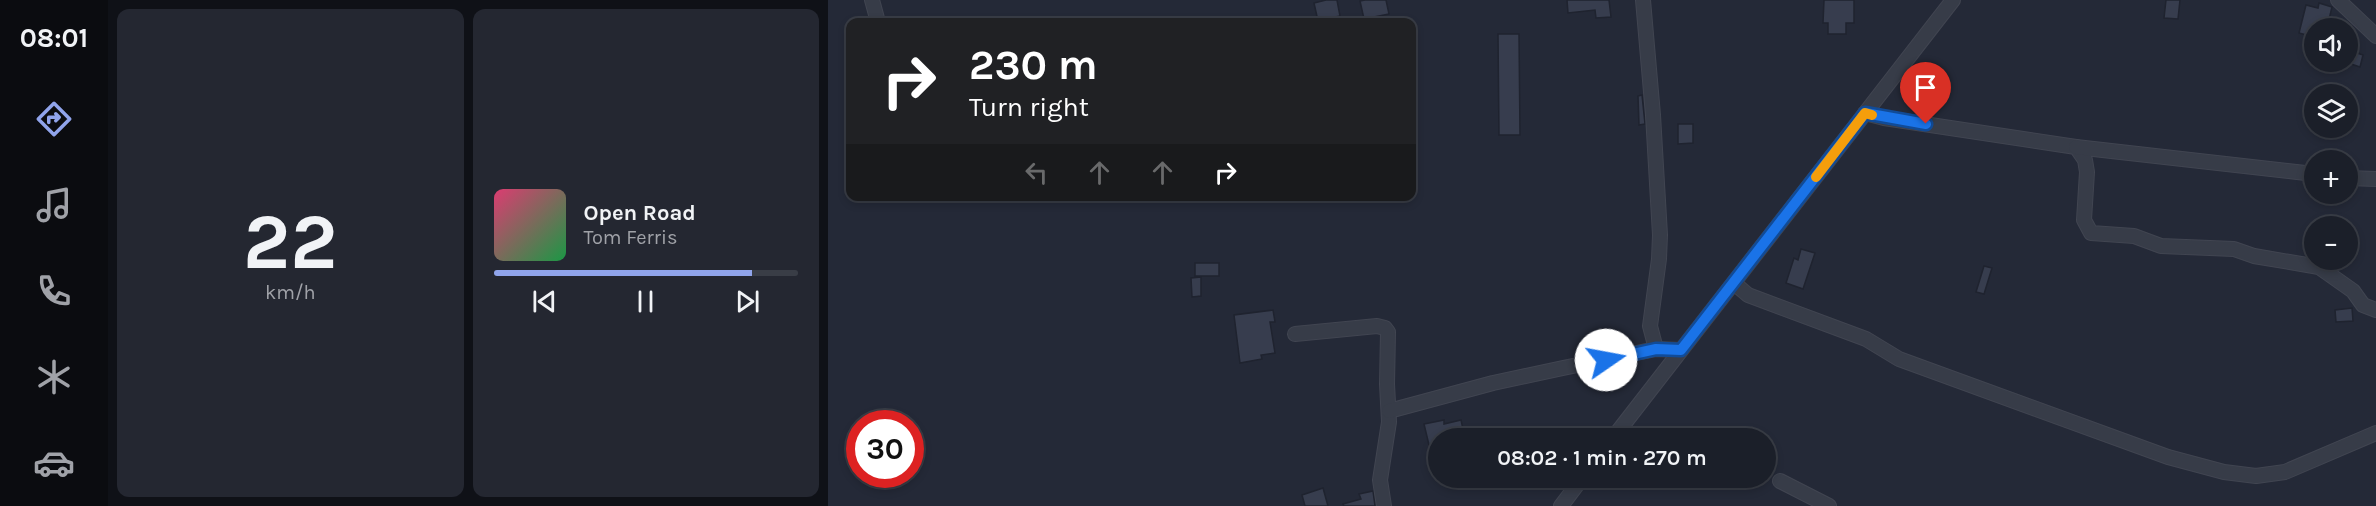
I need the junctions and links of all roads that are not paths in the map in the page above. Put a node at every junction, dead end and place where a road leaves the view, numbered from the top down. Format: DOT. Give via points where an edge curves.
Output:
graph roads {
  1 [pos="872,0"];
  2 [pos="1642,0"];
  3 [pos="1953,0"];
  4 [pos="2338,0"];
  5 [pos="877,18"];
  6 [pos="2376,36"];
  7 [pos="1865,113"];
  8 [pos="2076,147"];
  9 [pos="2304,173"];
  10 [pos="2358,178"];
  11 [pos="2376,179"];
  12 [pos="1734,283"];
  13 [pos="2376,310"];
  14 [pos="1295,334"];
  15 [pos="1656,349"];
  16 [pos="1681,350"];
  17 [pos="1389,411"];
  18 [pos="1621,428"];
  19 [pos="2376,433"];
  20 [pos="1780,481"];
  21 [pos="1575,488"];
  22 [pos="1384,506"];
  23 [pos="1561,506"];
  24 [pos="1829,506"];
  1 -- 5 [label="street"];
  2 -- 15 [label="street" via="1660,235 1650,326"];
  3 -- 7 [label="street"];
  4 -- 6 [label="street"];
  7 -- 8 [label="street"];
  7 -- 12 [label="street"];
  8 -- 9 [label="street"];
  8 -- 13 [label="street" via="2085,160 2084,220 2091,232 2134,236 2161,246 2234,249 2319,267 2353,291 2363,305"];
  10 -- 11 [label="street"];
  12 -- 16 [label="street"];
  12 -- 19 [label="street" via="1748,295 1866,339 1899,359 2168,457 2224,472 2256,476 2285,472"];
  14 -- 17 [label="street" via="1385,328"];
  15 -- 16 [label="street"];
  15 -- 17 [label="street" via="1493,383"];
  16 -- 18 [label="street"];
  17 -- 22 [label="street" via="1381,466"];
  20 -- 24 [label="street"];
  21 -- 23 [label="street"];
}
